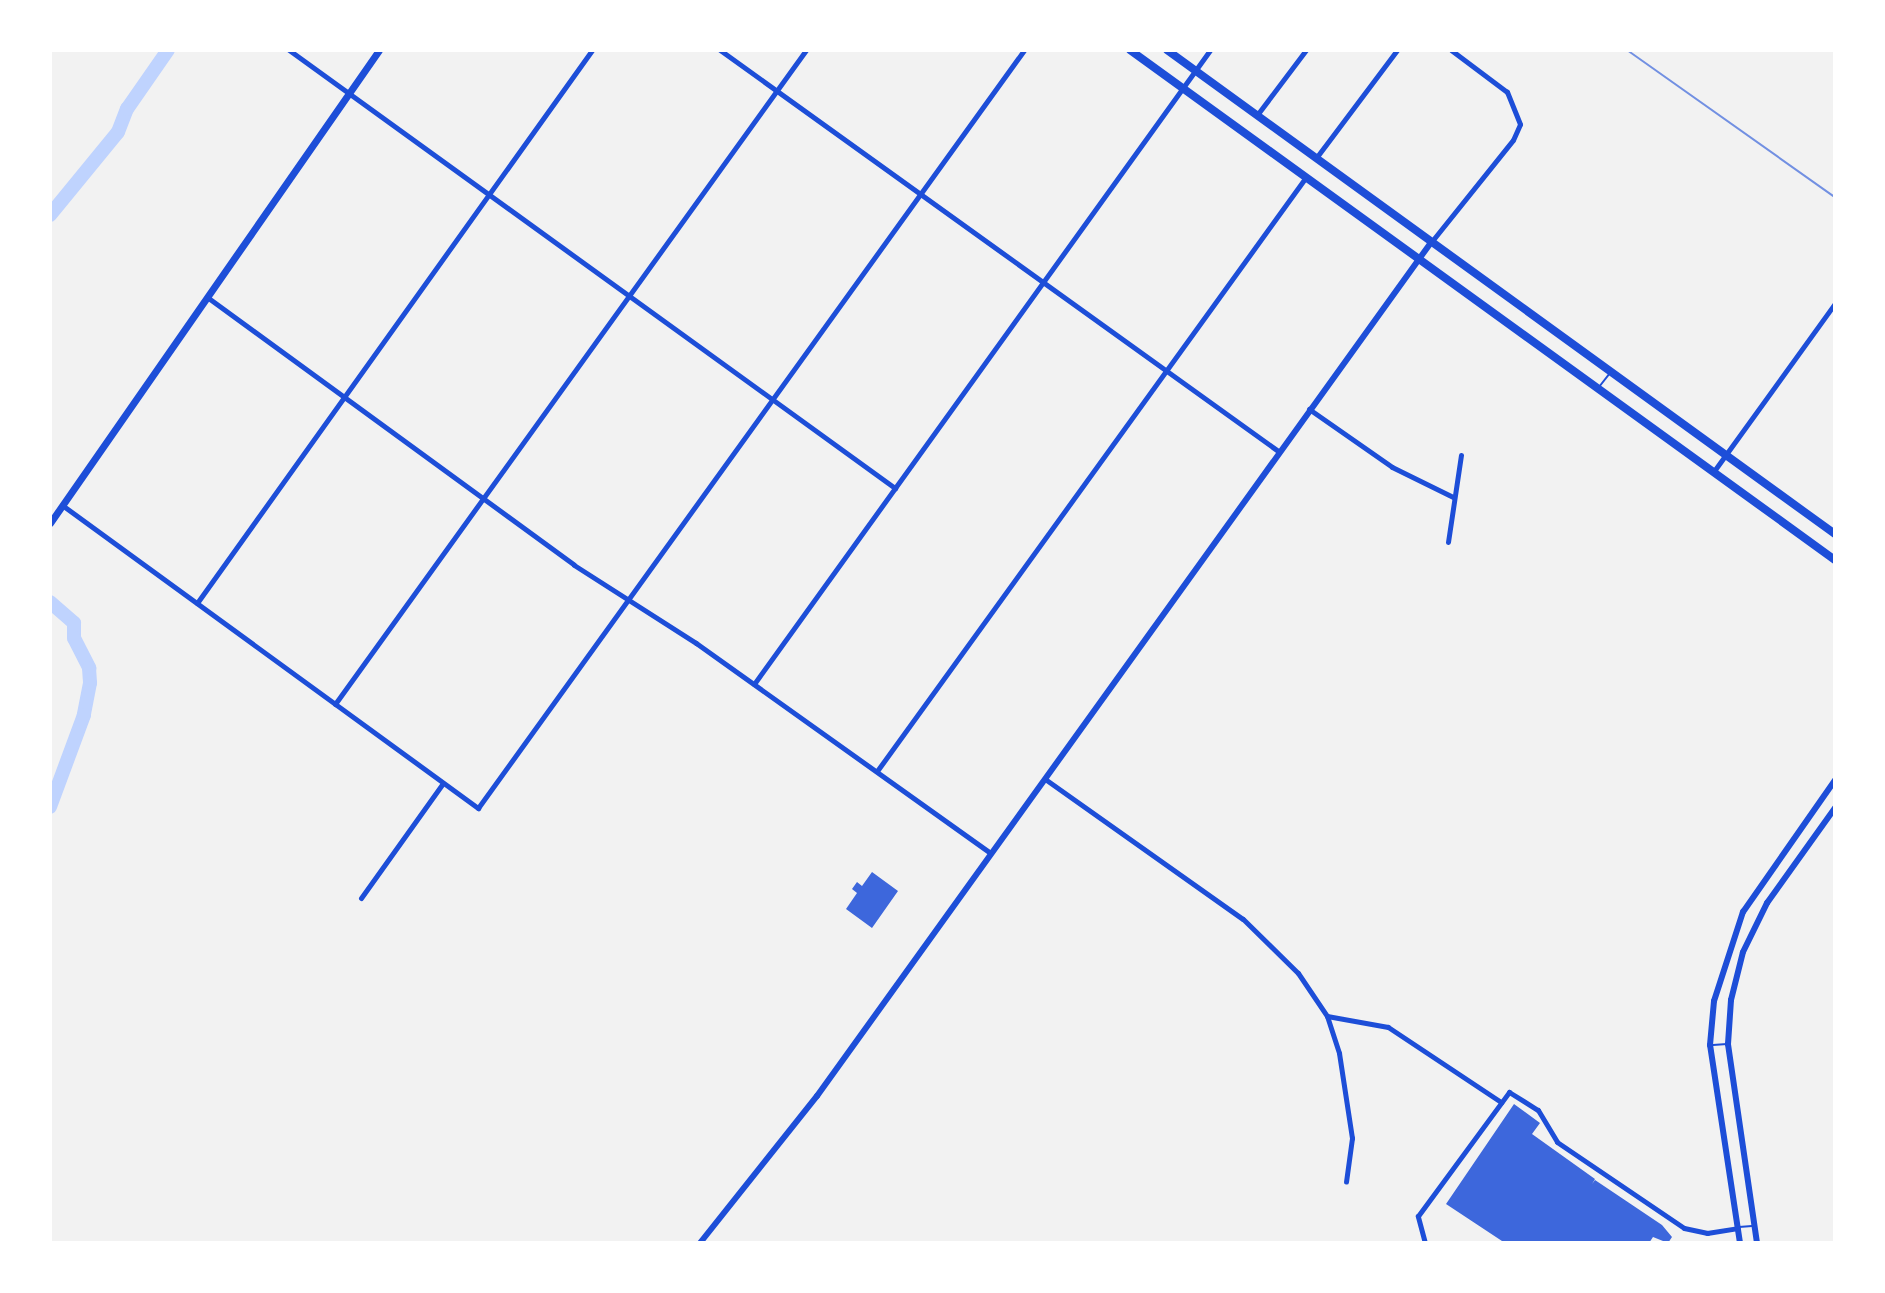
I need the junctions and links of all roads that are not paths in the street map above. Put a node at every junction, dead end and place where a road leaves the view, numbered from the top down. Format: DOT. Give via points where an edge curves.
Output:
graph roads {
  1 [pos="289,50"];
  2 [pos="379,50"];
  3 [pos="592,50"];
  4 [pos="720,50"];
  5 [pos="806,50"];
  6 [pos="1024,50"];
  7 [pos="1130,50"];
  8 [pos="1167,50"];
  9 [pos="1210,50"];
  10 [pos="1306,50"];
  11 [pos="1397,50"];
  12 [pos="1451,50"];
  13 [pos="1195,71"];
  14 [pos="1183,88"];
  15 [pos="777,91"];
  16 [pos="348,93"];
  17 [pos="1257,115"];
  18 [pos="1316,158"];
  19 [pos="1306,177"];
  20 [pos="490,194"];
  21 [pos="920,194"];
  22 [pos="1432,241"];
  23 [pos="1420,258"];
  24 [pos="1043,282"];
  25 [pos="630,295"];
  26 [pos="206,297"];
  27 [pos="1835,303"];
  28 [pos="1166,371"];
  29 [pos="1612,371"];
  30 [pos="1598,388"];
  31 [pos="344,397"];
  32 [pos="772,398"];
  33 [pos="1309,409"];
  34 [pos="1278,451"];
  35 [pos="1726,454"];
  36 [pos="1461,455"];
  37 [pos="1714,471"];
  38 [pos="895,488"];
  39 [pos="1453,497"];
  40 [pos="483,499"];
  41 [pos="62,505"];
  42 [pos="50,523"];
  43 [pos="1833,532"];
  44 [pos="1448,542"];
  45 [pos="1818,548"];
  46 [pos="1835,560"];
  47 [pos="625,598"];
  48 [pos="197,603"];
  49 [pos="754,684"];
  50 [pos="335,704"];
  51 [pos="877,771"];
  52 [pos="1045,779"];
  53 [pos="1835,780"];
  54 [pos="443,783"];
  55 [pos="1835,808"];
  56 [pos="1793,838"];
  57 [pos="1806,847"];
  58 [pos="990,853"];
  59 [pos="361,898"];
  60 [pos="1327,1016"];
  61 [pos="1728,1044"];
  62 [pos="1710,1045"];
  63 [pos="1501,1102"];
  64 [pos="1346,1182"];
  65 [pos="1754,1226"];
  66 [pos="1738,1228"];
  67 [pos="700,1243"];
  68 [pos="1425,1243"];
  69 [pos="1740,1243"];
  70 [pos="1757,1243"];
  1 -- 16 [label="street"];
  2 -- 16 [label="main road"];
  3 -- 20 [label="street"];
  4 -- 15 [label="street"];
  5 -- 15 [label="street"];
  6 -- 21 [label="street"];
  7 -- 14 [label="main road"];
  8 -- 13 [label="main road"];
  9 -- 13 [label="street"];
  10 -- 17 [label="street"];
  11 -- 18 [label="street"];
  12 -- 22 [label="street" via="1507,92 1520,114 1513,140"];
  13 -- 14 [label="street"];
  13 -- 17 [label="main road"];
  14 -- 19 [label="main road"];
  14 -- 24 [label="street"];
  15 -- 21 [label="street"];
  15 -- 25 [label="street"];
  16 -- 20 [label="street"];
  16 -- 26 [label="main road"];
  17 -- 18 [label="main road"];
  18 -- 22 [label="main road"];
  19 -- 23 [label="main road"];
  19 -- 28 [label="street"];
  20 -- 25 [label="street"];
  20 -- 31 [label="street"];
  21 -- 24 [label="street"];
  21 -- 32 [label="street"];
  22 -- 23 [label="street"];
  22 -- 29 [label="main road"];
  23 -- 30 [label="main road"];
  23 -- 33 [label="street"];
  24 -- 28 [label="street"];
  24 -- 38 [label="street"];
  25 -- 32 [label="street"];
  25 -- 40 [label="street"];
  26 -- 31 [label="street"];
  26 -- 41 [label="main road"];
  27 -- 35 [label="street"];
  28 -- 34 [label="street"];
  28 -- 51 [label="street"];
  29 -- 30 [label="lane"];
  29 -- 35 [label="main road"];
  30 -- 37 [label="main road"];
  31 -- 40 [label="street"];
  31 -- 48 [label="street"];
  32 -- 38 [label="street"];
  32 -- 47 [label="street"];
  33 -- 34 [label="street"];
  33 -- 39 [label="street" via="1392,467"];
  34 -- 52 [label="street"];
  35 -- 37 [label="street"];
  35 -- 43 [label="main road"];
  36 -- 39 [label="street"];
  37 -- 45 [label="main road"];
  38 -- 49 [label="street"];
  39 -- 44 [label="street"];
  40 -- 47 [label="street"];
  40 -- 50 [label="street"];
  41 -- 42 [label="main road"];
  41 -- 48 [label="street"];
  43 -- 45 [label="main road"];
  45 -- 46 [label="main road"];
  47 -- 49 [label="street"];
  47 -- 54 [label="street" via="478,808"];
  48 -- 50 [label="street"];
  49 -- 51 [label="street"];
  50 -- 54 [label="street"];
  51 -- 58 [label="street"];
  52 -- 58 [label="street"];
  52 -- 60 [label="street" via="1243,919 1298,973"];
  53 -- 56 [label="street"];
  54 -- 59 [label="street"];
  55 -- 57 [label="street"];
  56 -- 57 [label="lane"];
  56 -- 62 [label="street" via="1755,890 1730,942 1714,1001"];
  57 -- 61 [label="street" via="1767,903 1743,952 1731,1000"];
  58 -- 67 [label="street" via="817,1096"];
  60 -- 63 [label="street" via="1388,1027"];
  60 -- 64 [label="street" via="1347,1093 1352,1138"];
  61 -- 62 [label="lane"];
  61 -- 65 [label="street"];
  62 -- 66 [label="street"];
  63 -- 66 [label="street" via="1509,1092 1538,1110 1557,1142 1684,1228 1707,1233"];
  63 -- 68 [label="street" via="1418,1216"];
  65 -- 66 [label="lane"];
  65 -- 70 [label="street"];
  66 -- 69 [label="street"];
}
